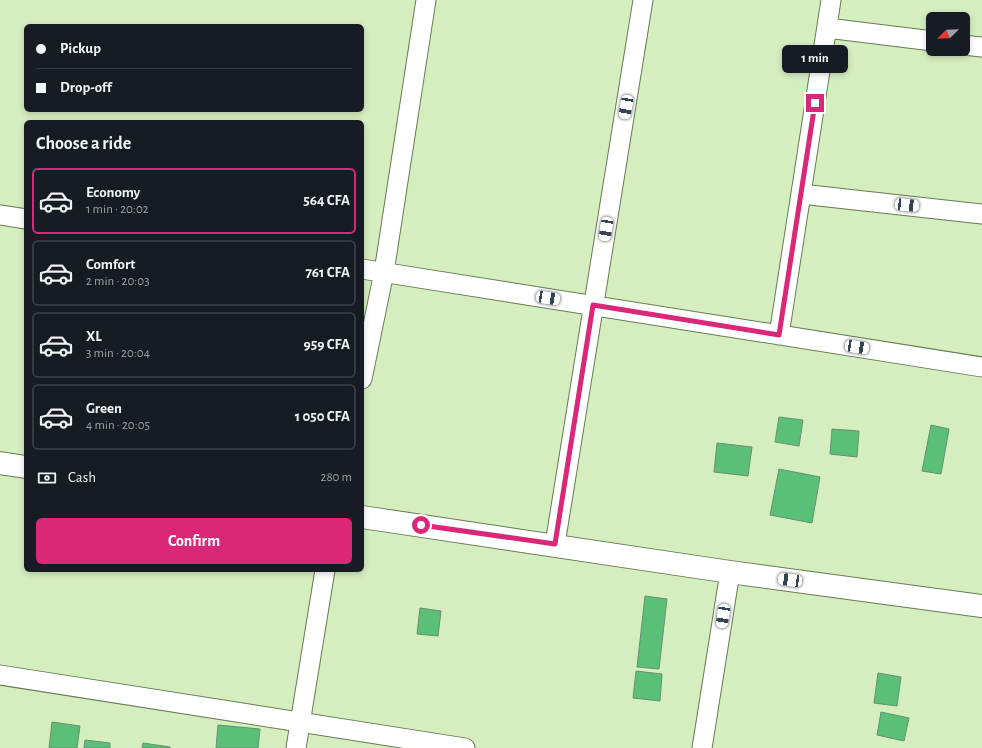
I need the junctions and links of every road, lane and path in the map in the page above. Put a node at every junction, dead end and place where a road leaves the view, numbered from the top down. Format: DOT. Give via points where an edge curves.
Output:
graph roads {
  1 [pos="426,0"];
  2 [pos="643,0"];
  3 [pos="831,0"];
  4 [pos="827,28"];
  5 [pos="926,40"];
  6 [pos="970,46"];
  7 [pos="982,47"];
  8 [pos="801,194"];
  9 [pos="982,214"];
  10 [pos="0,215"];
  11 [pos="24,219"];
  12 [pos="364,269"];
  13 [pos="384,272"];
  14 [pos="593,305"];
  15 [pos="779,335"];
  16 [pos="982,367"];
  17 [pos="364,369"];
  18 [pos="0,463"];
  19 [pos="24,467"];
  20 [pos="364,517"];
  21 [pos="555,544"];
  22 [pos="325,572"];
  23 [pos="730,572"];
  24 [pos="982,606"];
  25 [pos="0,675"];
  26 [pos="300,723"];
  27 [pos="296,748"];
  28 [pos="465,748"];
  29 [pos="702,748"];
  1 -- 13 [label="street"];
  2 -- 14 [label="street"];
  3 -- 4 [label="street"];
  4 -- 5 [label="street"];
  4 -- 8 [label="street"];
  6 -- 7 [label="street"];
  8 -- 9 [label="street"];
  8 -- 15 [label="street"];
  10 -- 11 [label="street"];
  12 -- 13 [label="street"];
  13 -- 14 [label="street"];
  13 -- 17 [label="street"];
  14 -- 15 [label="street"];
  14 -- 21 [label="street"];
  15 -- 16 [label="street"];
  18 -- 19 [label="street"];
  20 -- 21 [label="street"];
  21 -- 23 [label="street"];
  22 -- 26 [label="street"];
  23 -- 24 [label="street"];
  23 -- 29 [label="street"];
  25 -- 26 [label="street"];
  26 -- 27 [label="street"];
  26 -- 28 [label="street"];
}
